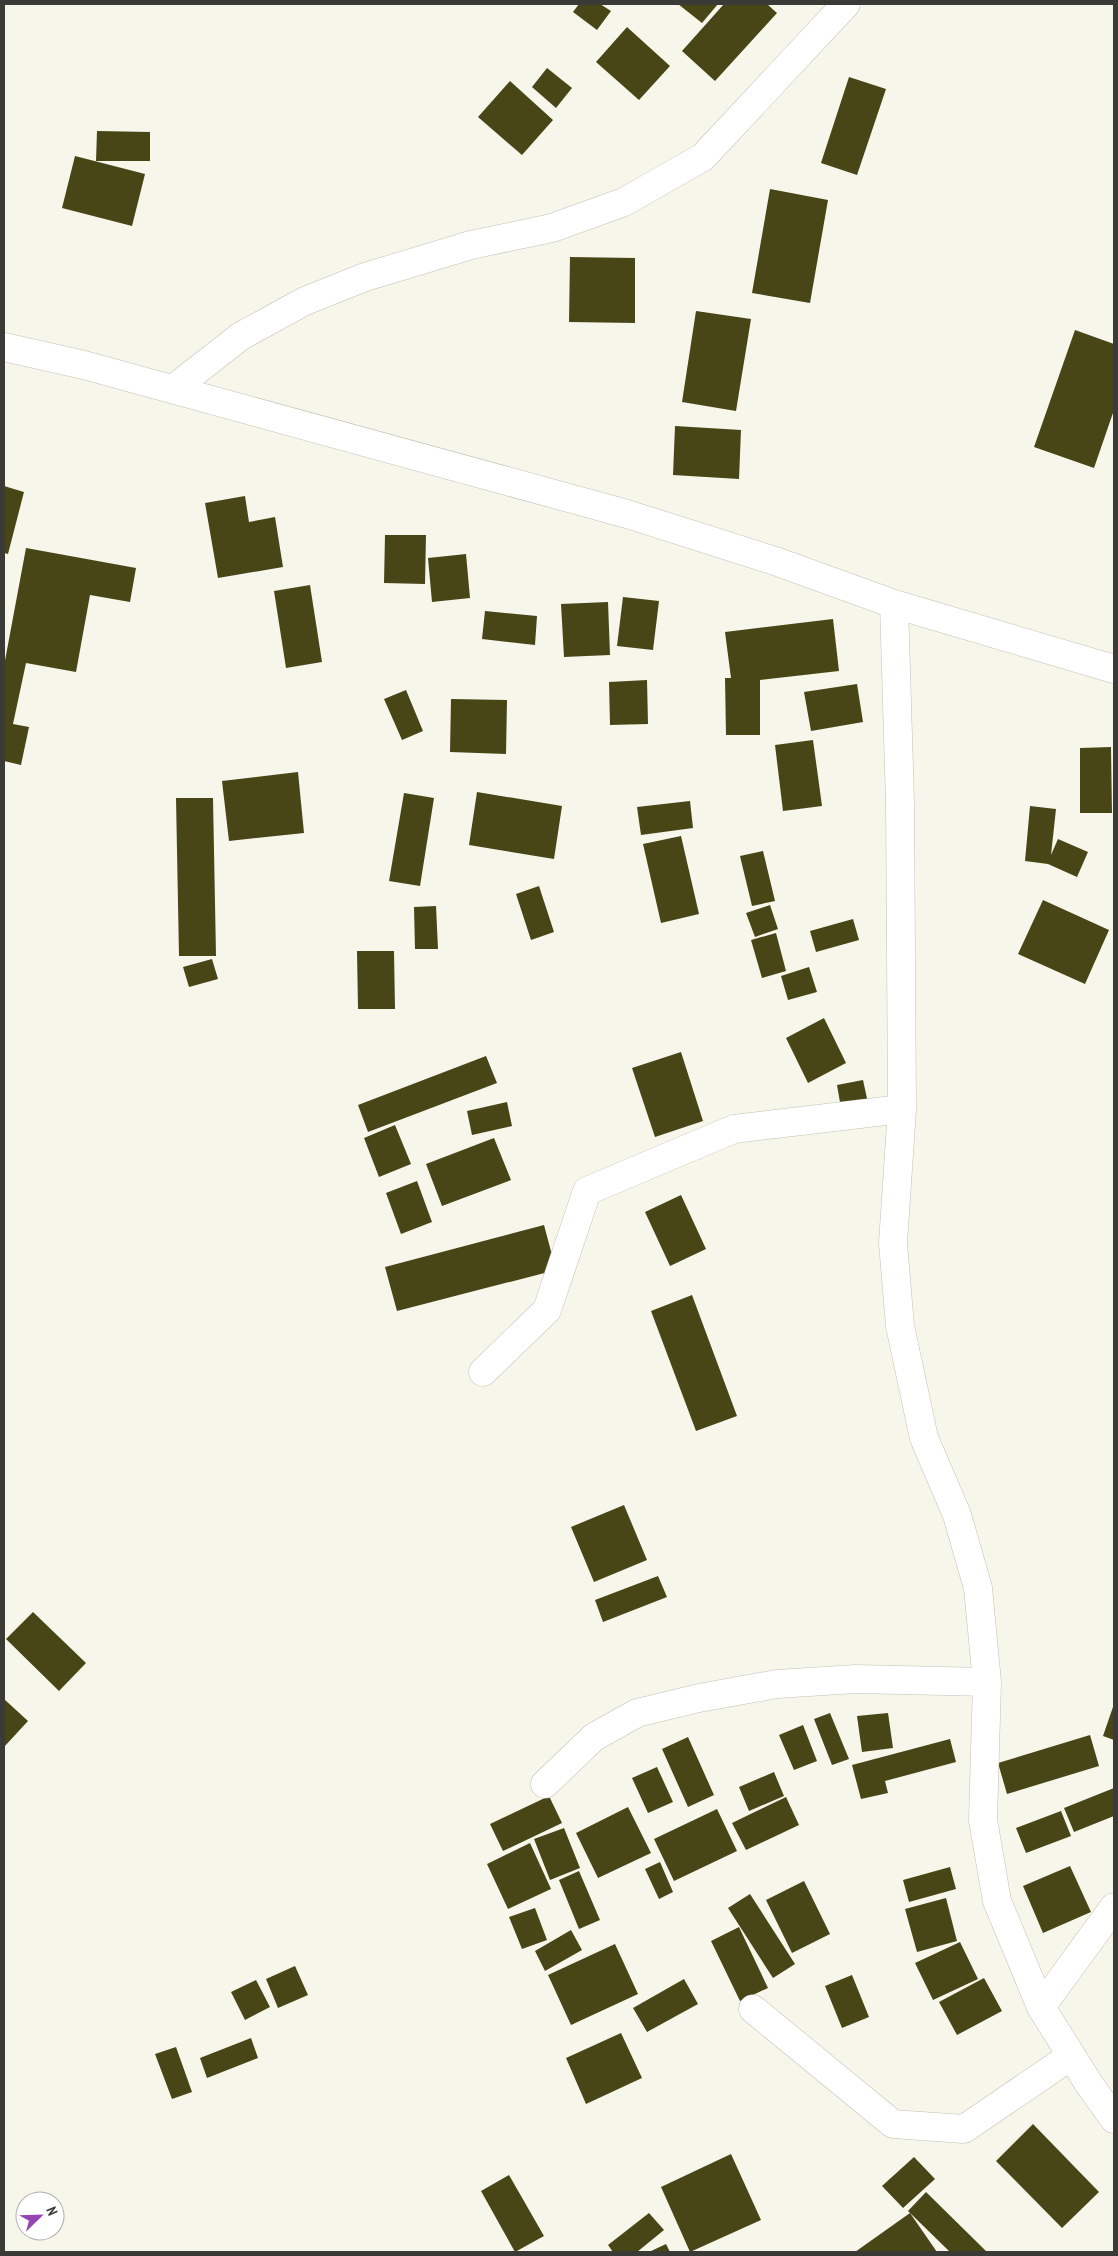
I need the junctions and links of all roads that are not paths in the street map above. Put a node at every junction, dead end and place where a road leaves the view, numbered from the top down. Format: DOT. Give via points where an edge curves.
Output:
graph roads {
  1 [pos="846,4"];
  2 [pos="4,348"];
  3 [pos="173,390"];
  4 [pos="894,604"];
  5 [pos="1114,669"];
  6 [pos="902,1109"];
  7 [pos="483,1372"];
  8 [pos="987,1682"];
  9 [pos="544,1784"];
  10 [pos="1114,1908"];
  11 [pos="1040,2007"];
  12 [pos="753,2009"];
  13 [pos="1071,2056"];
  14 [pos="1114,2119"];
  1 -- 3 [label="street" via="703,157 632,198 552,228 471,245 365,277 305,301 240,336"];
  2 -- 3 [label="street" via="84,365"];
  3 -- 4 [label="street" via="627,514 775,561"];
  4 -- 5 [label="street"];
  4 -- 6 [label="street" via="900,802"];
  6 -- 7 [label="street" via="734,1129 587,1192 547,1310"];
  6 -- 8 [label="street" via="893,1243 900,1326 924,1438 957,1515 978,1588"];
  8 -- 9 [label="street" via="856,1679 776,1684 699,1698 638,1713 594,1737"];
  8 -- 11 [label="street" via="983,1820 997,1901"];
  10 -- 11 [label="street"];
  11 -- 13 [label="street"];
  12 -- 13 [label="street" via="893,2124 964,2129"];
  13 -- 14 [label="street"];
}
